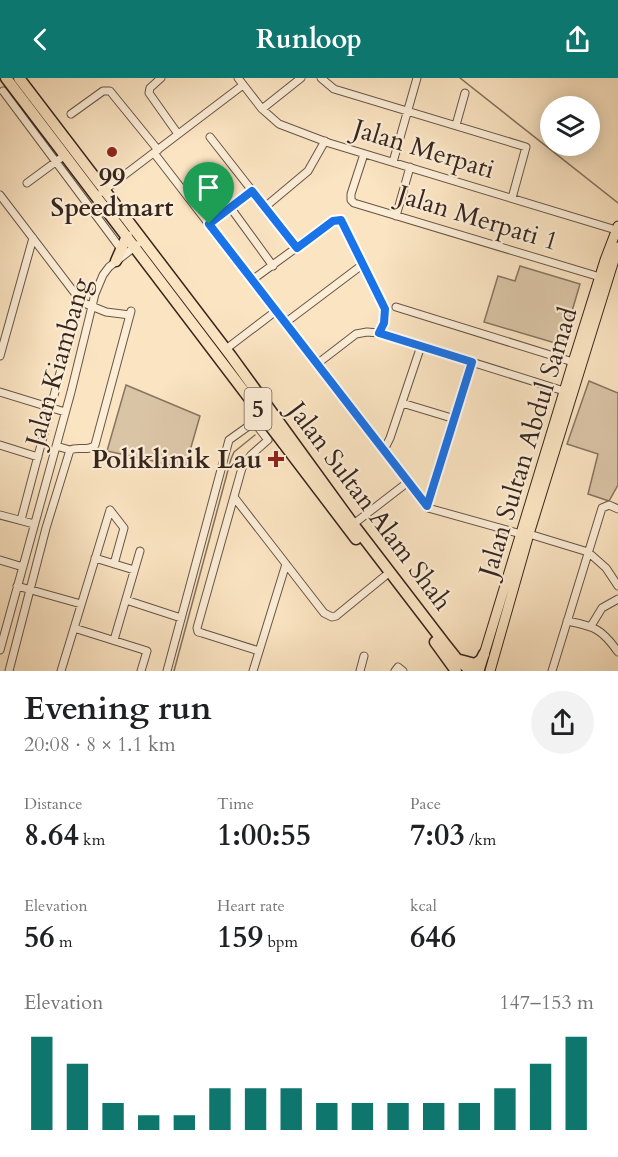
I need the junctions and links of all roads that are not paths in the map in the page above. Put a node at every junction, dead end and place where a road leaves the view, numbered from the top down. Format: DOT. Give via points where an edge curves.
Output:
graph roads {
  1 [pos="6,78"];
  2 [pos="19,78"];
  3 [pos="161,78"];
  4 [pos="301,78"];
  5 [pos="321,78"];
  6 [pos="415,79"];
  7 [pos="240,81"];
  8 [pos="3,91"];
  9 [pos="465,93"];
  10 [pos="262,109"];
  11 [pos="407,110"];
  12 [pos="71,114"];
  13 [pos="456,125"];
  14 [pos="178,134"];
  15 [pos="210,137"];
  16 [pos="325,141"];
  17 [pos="156,151"];
  18 [pos="364,154"];
  19 [pos="61,158"];
  20 [pos="393,162"];
  21 [pos="410,167"];
  22 [pos="27,183"];
  23 [pos="252,191"];
  24 [pos="101,193"];
  25 [pos="0,195"];
  26 [pos="512,198"];
  27 [pos="230,207"];
  28 [pos="265,207"];
  29 [pos="396,216"];
  30 [pos="209,224"];
  31 [pos="617,228"];
  32 [pos="127,236"];
  33 [pos="33,238"];
  34 [pos="139,244"];
  35 [pos="618,247"];
  36 [pos="297,248"];
  37 [pos="121,249"];
  38 [pos="116,261"];
  39 [pos="612,263"];
  40 [pos="362,265"];
  41 [pos="273,266"];
  42 [pos="618,272"];
  43 [pos="600,277"];
  44 [pos="252,280"];
  45 [pos="601,297"];
  46 [pos="79,301"];
  47 [pos="92,307"];
  48 [pos="187,307"];
  49 [pos="396,307"];
  50 [pos="276,311"];
  51 [pos="285,323"];
  52 [pos="379,333"];
  53 [pos="231,346"];
  54 [pos="421,346"];
  55 [pos="0,356"];
  56 [pos="472,362"];
  57 [pos="573,362"];
  58 [pos="317,364"];
  59 [pos="564,391"];
  60 [pos="0,392"];
  61 [pos="402,403"];
  62 [pos="51,407"];
  63 [pos="65,412"];
  64 [pos="258,419"];
  65 [pos="455,419"];
  66 [pos="0,445"];
  67 [pos="56,446"];
  68 [pos="70,450"];
  69 [pos="384,450"];
  70 [pos="38,457"];
  71 [pos="408,482"];
  72 [pos="234,497"];
  73 [pos="427,506"];
  74 [pos="618,509"];
  75 [pos="0,515"];
  76 [pos="21,520"];
  77 [pos="34,524"];
  78 [pos="350,526"];
  79 [pos="525,534"];
  80 [pos="140,551"];
  81 [pos="588,552"];
  82 [pos="95,558"];
  83 [pos="0,560"];
  84 [pos="114,564"];
  85 [pos="286,564"];
  86 [pos="22,567"];
  87 [pos="135,570"];
  88 [pos="385,576"];
  89 [pos="17,586"];
  90 [pos="618,586"];
  91 [pos="30,590"];
  92 [pos="618,599"];
  93 [pos="126,600"];
  94 [pos="81,604"];
  95 [pos="182,618"];
  96 [pos="567,621"];
  97 [pos="591,626"];
  98 [pos="74,628"];
  99 [pos="114,640"];
  100 [pos="0,650"];
  101 [pos="259,651"];
  102 [pos="618,652"];
  103 [pos="484,654"];
  104 [pos="364,656"];
  105 [pos="457,659"];
  106 [pos="9,671"];
  107 [pos="61,671"];
  108 [pos="141,671"];
  109 [pos="167,671"];
  110 [pos="253,671"];
  111 [pos="360,671"];
  112 [pos="395,671"];
  113 [pos="403,671"];
  114 [pos="456,671"];
  115 [pos="471,671"];
  116 [pos="479,671"];
  117 [pos="490,671"];
  118 [pos="552,671"];
  1 -- 19 [label="highway, Jalan Sultan Alam Shah / 5"];
  2 -- 24 [label="highway, Jalan Sultan Alam Shah / 5"];
  3 -- 14 [label="street" via="149,93"];
  4 -- 10 [label="street"];
  5 -- 11 [label="street" via="334,88"];
  6 -- 11 [label="street"];
  7 -- 10 [label="street, Jalan Merpati"];
  7 -- 14 [label="street"];
  8 -- 19 [label="street"];
  9 -- 13 [label="street"];
  10 -- 16 [label="street, Jalan Merpati" via="285,127"];
  11 -- 13 [label="street"];
  11 -- 20 [label="street"];
  12 -- 17 [label="street" via="103,91 113,92"];
  13 -- 26 [label="street" via="526,147"];
  14 -- 17 [label="street"];
  15 -- 23 [label="street"];
  16 -- 18 [label="street, Jalan Merpati"];
  16 -- 28 [label="street" via="308,171"];
  17 -- 24 [label="street"];
  17 -- 30 [label="street"];
  18 -- 20 [label="street, Jalan Merpati"];
  18 -- 29 [label="street, Jalan Merpati 1" via="351,200"];
  19 -- 22 [label="street"];
  19 -- 24 [label="highway, Jalan Sultan Alam Shah / 5"];
  19 -- 37 [label="street"];
  20 -- 21 [label="street, Jalan Merpati"];
  21 -- 26 [label="street, Jalan Merpati"];
  21 -- 29 [label="street"];
  23 -- 27 [label="street"];
  23 -- 28 [label="street"];
  24 -- 32 [label="highway, Jalan Sultan Alam Shah / 5"];
  24 -- 34 [label="highway, Jalan Sultan Alam Shah / 5"];
  25 -- 33 [label="street"];
  26 -- 31 [label="street, Jalan Merpati"];
  27 -- 30 [label="street"];
  27 -- 41 [label="street"];
  28 -- 36 [label="street"];
  29 -- 43 [label="street, Jalan Merpati 1"];
  30 -- 44 [label="street"];
  31 -- 39 [label="main road, Jalan Sultan Abdul Samad"];
  32 -- 34 [label="highway, Jalan Sultan Alam Shah / 5"];
  32 -- 37 [label="highway"];
  33 -- 46 [label="street"];
  33 -- 55 [label="street"];
  34 -- 38 [label="street, Jalan Kiambang"];
  34 -- 48 [label="highway, Jalan Sultan Alam Shah / 5"];
  35 -- 39 [label="main road, Jalan Sultan Abdul Samad"];
  36 -- 40 [label="street" via="338,219"];
  36 -- 41 [label="street"];
  37 -- 38 [label="highway"];
  38 -- 47 [label="street, Jalan Kiambang" via="103,275"];
  39 -- 43 [label="main road, Jalan Sultan Abdul Samad"];
  39 -- 45 [label="main road, Jalan Sultan Abdul Samad"];
  40 -- 51 [label="street"];
  40 -- 52 [label="street" via="385,309"];
  41 -- 44 [label="street"];
  42 -- 45 [label="main road"];
  43 -- 57 [label="main road, Jalan Sultan Abdul Samad"];
  44 -- 50 [label="street"];
  45 -- 79 [label="main road, Jalan Sultan Abdul Samad"];
  46 -- 47 [label="street"];
  46 -- 62 [label="street"];
  47 -- 63 [label="street, Jalan Kiambang"];
  47 -- 68 [label="street" via="130,313 95,445"];
  48 -- 64 [label="highway, Jalan Sultan Alam Shah / 5"];
  48 -- 78 [label="highway, Jalan Sultan Alam Shah / 5" via="274,413"];
  49 -- 57 [label="street"];
  50 -- 51 [label="street"];
  50 -- 53 [label="street"];
  51 -- 58 [label="street"];
  52 -- 54 [label="street"];
  52 -- 58 [label="street" via="356,334"];
  54 -- 56 [label="street"];
  54 -- 61 [label="street"];
  56 -- 59 [label="street"];
  56 -- 65 [label="street"];
  57 -- 59 [label="main road, Jalan Sultan Abdul Samad"];
  58 -- 69 [label="street"];
  59 -- 79 [label="main road, Jalan Sultan Abdul Samad"];
  60 -- 62 [label="street"];
  61 -- 65 [label="street"];
  61 -- 69 [label="street"];
  62 -- 63 [label="street"];
  62 -- 70 [label="street"];
  63 -- 67 [label="street, Jalan Kiambang"];
  64 -- 72 [label="street" via="268,440 242,468"];
  64 -- 78 [label="highway, Jalan Sultan Alam Shah / 5"];
  64 -- 95 [label="street" via="229,440"];
  65 -- 73 [label="street"];
  66 -- 70 [label="street"];
  67 -- 68 [label="street"];
  67 -- 77 [label="street, Jalan Kiambang"];
  68 -- 91 [label="street, Jalan Kiambang"];
  69 -- 71 [label="street"];
  70 -- 76 [label="street"];
  71 -- 73 [label="street"];
  71 -- 78 [label="street"];
  72 -- 85 [label="street"];
  72 -- 101 [label="street" via="197,628 198,632"];
  73 -- 79 [label="street"];
  74 -- 81 [label="street" via="609,505 602,508"];
  75 -- 76 [label="street"];
  76 -- 77 [label="street"];
  77 -- 86 [label="street, Jalan Kiambang"];
  78 -- 88 [label="highway, Jalan Sultan Alam Shah / 5"];
  78 -- 105 [label="highway, Jalan Sultan Alam Shah / 5"];
  79 -- 81 [label="street"];
  79 -- 103 [label="main road, Jalan Sultan Abdul Samad"];
  79 -- 117 [label="main road, Jalan Sultan Abdul Samad"];
  80 -- 87 [label="street"];
  81 -- 90 [label="street"];
  81 -- 96 [label="street"];
  82 -- 84 [label="street"];
  82 -- 84 [label="street" via="110,510 124,528"];
  82 -- 94 [label="street"];
  83 -- 86 [label="street"];
  84 -- 87 [label="street"];
  85 -- 88 [label="street" via="332,618"];
  85 -- 101 [label="street"];
  86 -- 89 [label="street, Jalan Kiambang"];
  87 -- 93 [label="street"];
  88 -- 114 [label="highway, Jalan Sultan Alam Shah / 5"];
  89 -- 91 [label="street"];
  89 -- 100 [label="street, Jalan Kiambang"];
  91 -- 94 [label="street"];
  91 -- 106 [label="street, Jalan Kiambang"];
  92 -- 97 [label="street" via="602,608"];
  93 -- 95 [label="street"];
  93 -- 99 [label="street"];
  94 -- 98 [label="street"];
  95 -- 109 [label="street"];
  96 -- 97 [label="street"];
  96 -- 118 [label="street"];
  97 -- 102 [label="street" via="607,636"];
  98 -- 99 [label="street"];
  98 -- 107 [label="street"];
  99 -- 108 [label="street" via="147,651"];
  101 -- 110 [label="street"];
  103 -- 105 [label="highway" via="475,664"];
  103 -- 116 [label="main road, Jalan Sultan Abdul Samad"];
  104 -- 111 [label="street"];
  105 -- 115 [label="highway, Jalan Sultan Alam Shah / 5"];
  112 -- 113 [label="street"];
}
